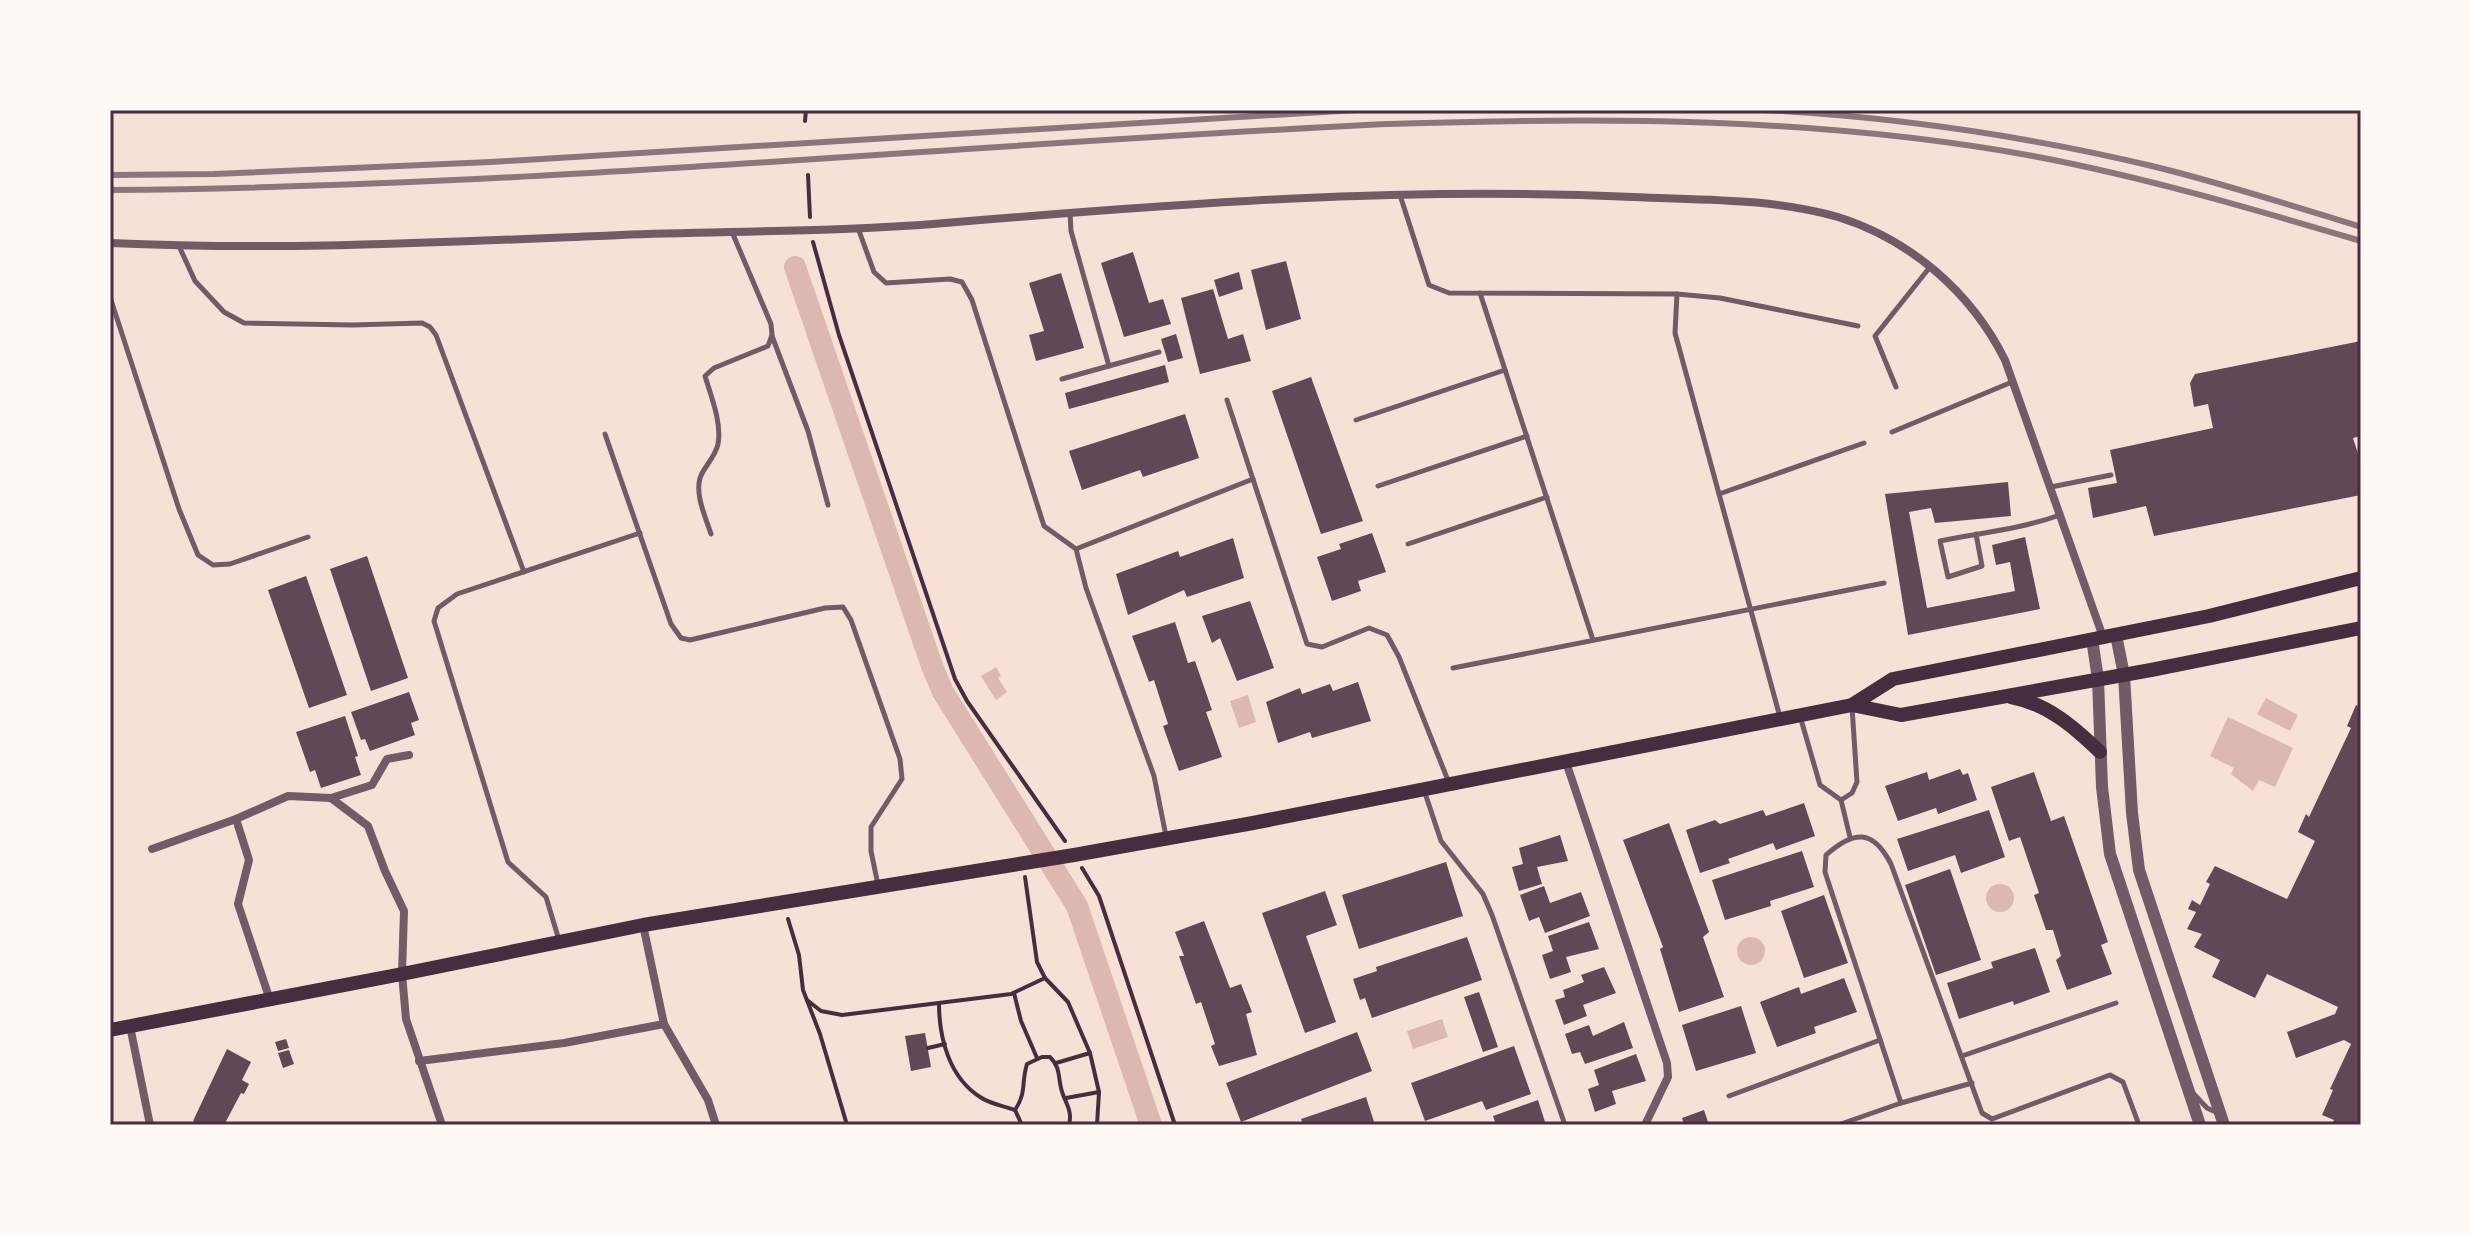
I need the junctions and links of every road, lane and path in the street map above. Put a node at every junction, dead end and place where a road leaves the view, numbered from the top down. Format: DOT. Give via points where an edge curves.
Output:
graph roads {
  1 [pos="806,110"];
  2 [pos="805,121"];
  3 [pos="808,175"];
  4 [pos="1399,194"];
  5 [pos="810,211"];
  6 [pos="1069,211"];
  7 [pos="857,227"];
  8 [pos="732,231"];
  9 [pos="813,242"];
  10 [pos="110,243"];
  11 [pos="179,246"];
  12 [pos="1931,267"];
  13 [pos="1480,293"];
  14 [pos="1677,294"];
  15 [pos="110,297"];
  16 [pos="1858,326"];
  17 [pos="772,335"];
  18 [pos="1159,352"];
  19 [pos="1109,366"];
  20 [pos="1505,370"];
  21 [pos="1062,379"];
  22 [pos="2013,382"];
  23 [pos="1896,387"];
  24 [pos="1227,400"];
  25 [pos="1356,420"];
  26 [pos="1892,432"];
  27 [pos="605,434"];
  28 [pos="1527,436"];
  29 [pos="1864,443"];
  30 [pos="2111,475"];
  31 [pos="1254,479"];
  32 [pos="1378,486"];
  33 [pos="2051,487"];
  34 [pos="1719,494"];
  35 [pos="1547,497"];
  36 [pos="828,505"];
  37 [pos="2061,515"];
  38 [pos="640,533"];
  39 [pos="711,534"];
  40 [pos="1976,534"];
  41 [pos="308,537"];
  42 [pos="1408,544"];
  43 [pos="1076,549"];
  44 [pos="524,572"];
  45 [pos="2361,578"];
  46 [pos="1884,583"];
  47 [pos="1751,609"];
  48 [pos="2361,628"];
  49 [pos="2104,637"];
  50 [pos="1593,640"];
  51 [pos="1453,668"];
  52 [pos="2124,675"];
  53 [pos="2098,679"];
  54 [pos="2003,696"];
  55 [pos="1852,705"];
  56 [pos="1799,715"];
  57 [pos="1780,719"];
  58 [pos="2100,752"];
  59 [pos="409,755"];
  60 [pos="1566,762"];
  61 [pos="1450,784"];
  62 [pos="1424,789"];
  63 [pos="331,798"];
  64 [pos="1841,800"];
  65 [pos="236,819"];
  66 [pos="1052,822"];
  67 [pos="1850,837"];
  68 [pos="1166,839"];
  69 [pos="152,849"];
  70 [pos="1029,862"];
  71 [pos="878,886"];
  72 [pos="1096,890"];
  73 [pos="783,902"];
  74 [pos="643,925"];
  75 [pos="560,942"];
  76 [pos="402,974"];
  77 [pos="1045,978"];
  78 [pos="1014,993"];
  79 [pos="270,1000"];
  80 [pos="807,1000"];
  81 [pos="939,1003"];
  82 [pos="2116,1003"];
  83 [pos="664,1024"];
  84 [pos="130,1026"];
  85 [pos="110,1030"];
  86 [pos="1880,1040"];
  87 [pos="945,1044"];
  88 [pos="928,1048"];
  89 [pos="1090,1053"];
  90 [pos="1962,1056"];
  91 [pos="1037,1059"];
  92 [pos="419,1061"];
  93 [pos="1056,1063"];
  94 [pos="1972,1083"];
  95 [pos="2189,1088"];
  96 [pos="1099,1092"];
  97 [pos="1729,1096"];
  98 [pos="1066,1098"];
  99 [pos="1901,1103"];
  100 [pos="1015,1110"];
  101 [pos="2222,1120"];
  102 [pos="150,1125"];
  103 [pos="442,1125"];
  104 [pos="716,1125"];
  105 [pos="847,1125"];
  106 [pos="1022,1125"];
  107 [pos="1069,1125"];
  108 [pos="1097,1125"];
  109 [pos="1175,1125"];
  110 [pos="1565,1125"];
  111 [pos="1645,1125"];
  112 [pos="1838,1125"];
  113 [pos="2139,1125"];
  114 [pos="2200,1125"];
  1 -- 2 [label="path"];
  3 -- 5 [label="path"];
  4 -- 6 [label="street"];
  4 -- 12 [label="street" via="1574,194 1786,207 1878,232"];
  4 -- 13 [label="lane" via="1429,285 1449,293"];
  6 -- 7 [label="street"];
  6 -- 19 [label="lane"];
  7 -- 8 [label="street"];
  7 -- 43 [label="lane" via="874,272 886,283 962,282 1044,526"];
  8 -- 11 [label="street" via="333,247"];
  8 -- 17 [label="lane"];
  9 -- 66 [label="path" via="839,335 955,679"];
  10 -- 11 [label="street"];
  11 -- 44 [label="lane" via="195,281 224,312 244,323 430,327"];
  12 -- 22 [label="street" via="1974,308"];
  12 -- 23 [label="lane" via="1875,336"];
  13 -- 14 [label="lane"];
  13 -- 20 [label="lane"];
  14 -- 16 [label="lane"];
  14 -- 34 [label="lane" via="1675,333"];
  15 -- 41 [label="lane" via="198,555 213,565 230,564"];
  17 -- 36 [label="lane" via="808,431"];
  17 -- 39 [label="lane" via="768,346 705,376 718,443 700,478 700,500"];
  18 -- 19 [label="lane"];
  19 -- 21 [label="lane"];
  20 -- 25 [label="lane"];
  20 -- 28 [label="lane"];
  22 -- 26 [label="lane"];
  22 -- 33 [label="street"];
  24 -- 31 [label="lane"];
  27 -- 38 [label="lane"];
  28 -- 32 [label="lane"];
  28 -- 35 [label="lane"];
  29 -- 34 [label="lane"];
  30 -- 33 [label="lane"];
  31 -- 43 [label="lane"];
  31 -- 61 [label="lane" via="1307,644 1322,647 1369,628 1387,635"];
  33 -- 37 [label="street"];
  34 -- 47 [label="lane"];
  35 -- 42 [label="lane"];
  35 -- 50 [label="lane"];
  37 -- 40 [label="lane"];
  37 -- 49 [label="street"];
  38 -- 44 [label="lane"];
  38 -- 71 [label="lane" via="671,624 681,638 843,607 900,759 902,779 871,827"];
  40 -- 40 [label="lane" via="1940,541 1948,577 1982,566"];
  43 -- 68 [label="lane" via="1154,776"];
  44 -- 75 [label="lane" via="457,594 438,608 434,621 508,862 546,897"];
  45 -- 49 [label="main road"];
  46 -- 47 [label="lane"];
  47 -- 50 [label="lane"];
  47 -- 57 [label="lane"];
  48 -- 52 [label="main road"];
  49 -- 52 [label="street"];
  49 -- 53 [label="street"];
  49 -- 55 [label="main road" via="1893,679"];
  50 -- 51 [label="lane"];
  52 -- 53 [label="main road"];
  52 -- 101 [label="street" via="2139,870"];
  53 -- 54 [label="main road"];
  53 -- 58 [label="street"];
  54 -- 55 [label="main road" via="1901,715"];
  54 -- 58 [label="main road" via="2027,700 2069,722"];
  55 -- 56 [label="main road"];
  55 -- 64 [label="lane" via="1857,782"];
  56 -- 57 [label="main road"];
  56 -- 64 [label="lane" via="1820,785"];
  57 -- 60 [label="main road"];
  58 -- 95 [label="street" via="2110,854"];
  59 -- 63 [label="street" via="387,759 372,785"];
  60 -- 61 [label="main road"];
  60 -- 111 [label="street" via="1667,1063 1668,1077"];
  61 -- 62 [label="main road"];
  62 -- 68 [label="main road"];
  62 -- 110 [label="lane" via="1441,841 1483,894 1492,915"];
  63 -- 65 [label="street" via="288,796"];
  63 -- 76 [label="street" via="368,826 404,911"];
  64 -- 67 [label="lane"];
  65 -- 69 [label="street"];
  65 -- 79 [label="street" via="249,860 238,904"];
  67 -- 86 [label="lane" via="1826,855 1825,872"];
  67 -- 90 [label="lane" via="1865,837 1882,846"];
  68 -- 70 [label="main road"];
  70 -- 71 [label="main road"];
  70 -- 77 [label="path" via="1037,962"];
  71 -- 73 [label="main road"];
  72 -- 109 [label="path"];
  73 -- 74 [label="main road"];
  73 -- 80 [label="path"];
  74 -- 75 [label="main road"];
  74 -- 83 [label="street"];
  75 -- 76 [label="main road"];
  76 -- 79 [label="main road"];
  76 -- 92 [label="street" via="406,1019"];
  77 -- 78 [label="path"];
  77 -- 89 [label="path" via="1068,1002"];
  78 -- 81 [label="path"];
  78 -- 91 [label="path"];
  79 -- 84 [label="main road"];
  80 -- 81 [label="path" via="821,1011 842,1015"];
  80 -- 105 [label="path"];
  81 -- 87 [label="path"];
  82 -- 90 [label="lane"];
  83 -- 92 [label="street"];
  83 -- 104 [label="street" via="708,1100"];
  84 -- 85 [label="main road"];
  84 -- 102 [label="street"];
  86 -- 97 [label="lane"];
  86 -- 99 [label="lane"];
  87 -- 88 [label="path"];
  87 -- 100 [label="path" via="948,1059 967,1086 982,1098"];
  89 -- 93 [label="path"];
  89 -- 96 [label="path"];
  90 -- 94 [label="lane"];
  91 -- 93 [label="path" via="1050,1057"];
  91 -- 100 [label="path" via="1027,1064 1023,1098"];
  92 -- 103 [label="street"];
  93 -- 98 [label="path"];
  94 -- 99 [label="lane"];
  94 -- 113 [label="lane" via="1982,1113 1992,1119 2110,1075 2123,1082"];
  95 -- 101 [label="lane"];
  95 -- 114 [label="street"];
  96 -- 98 [label="path"];
  96 -- 108 [label="path"];
  98 -- 107 [label="path"];
  99 -- 112 [label="lane"];
  100 -- 106 [label="path"];
}
